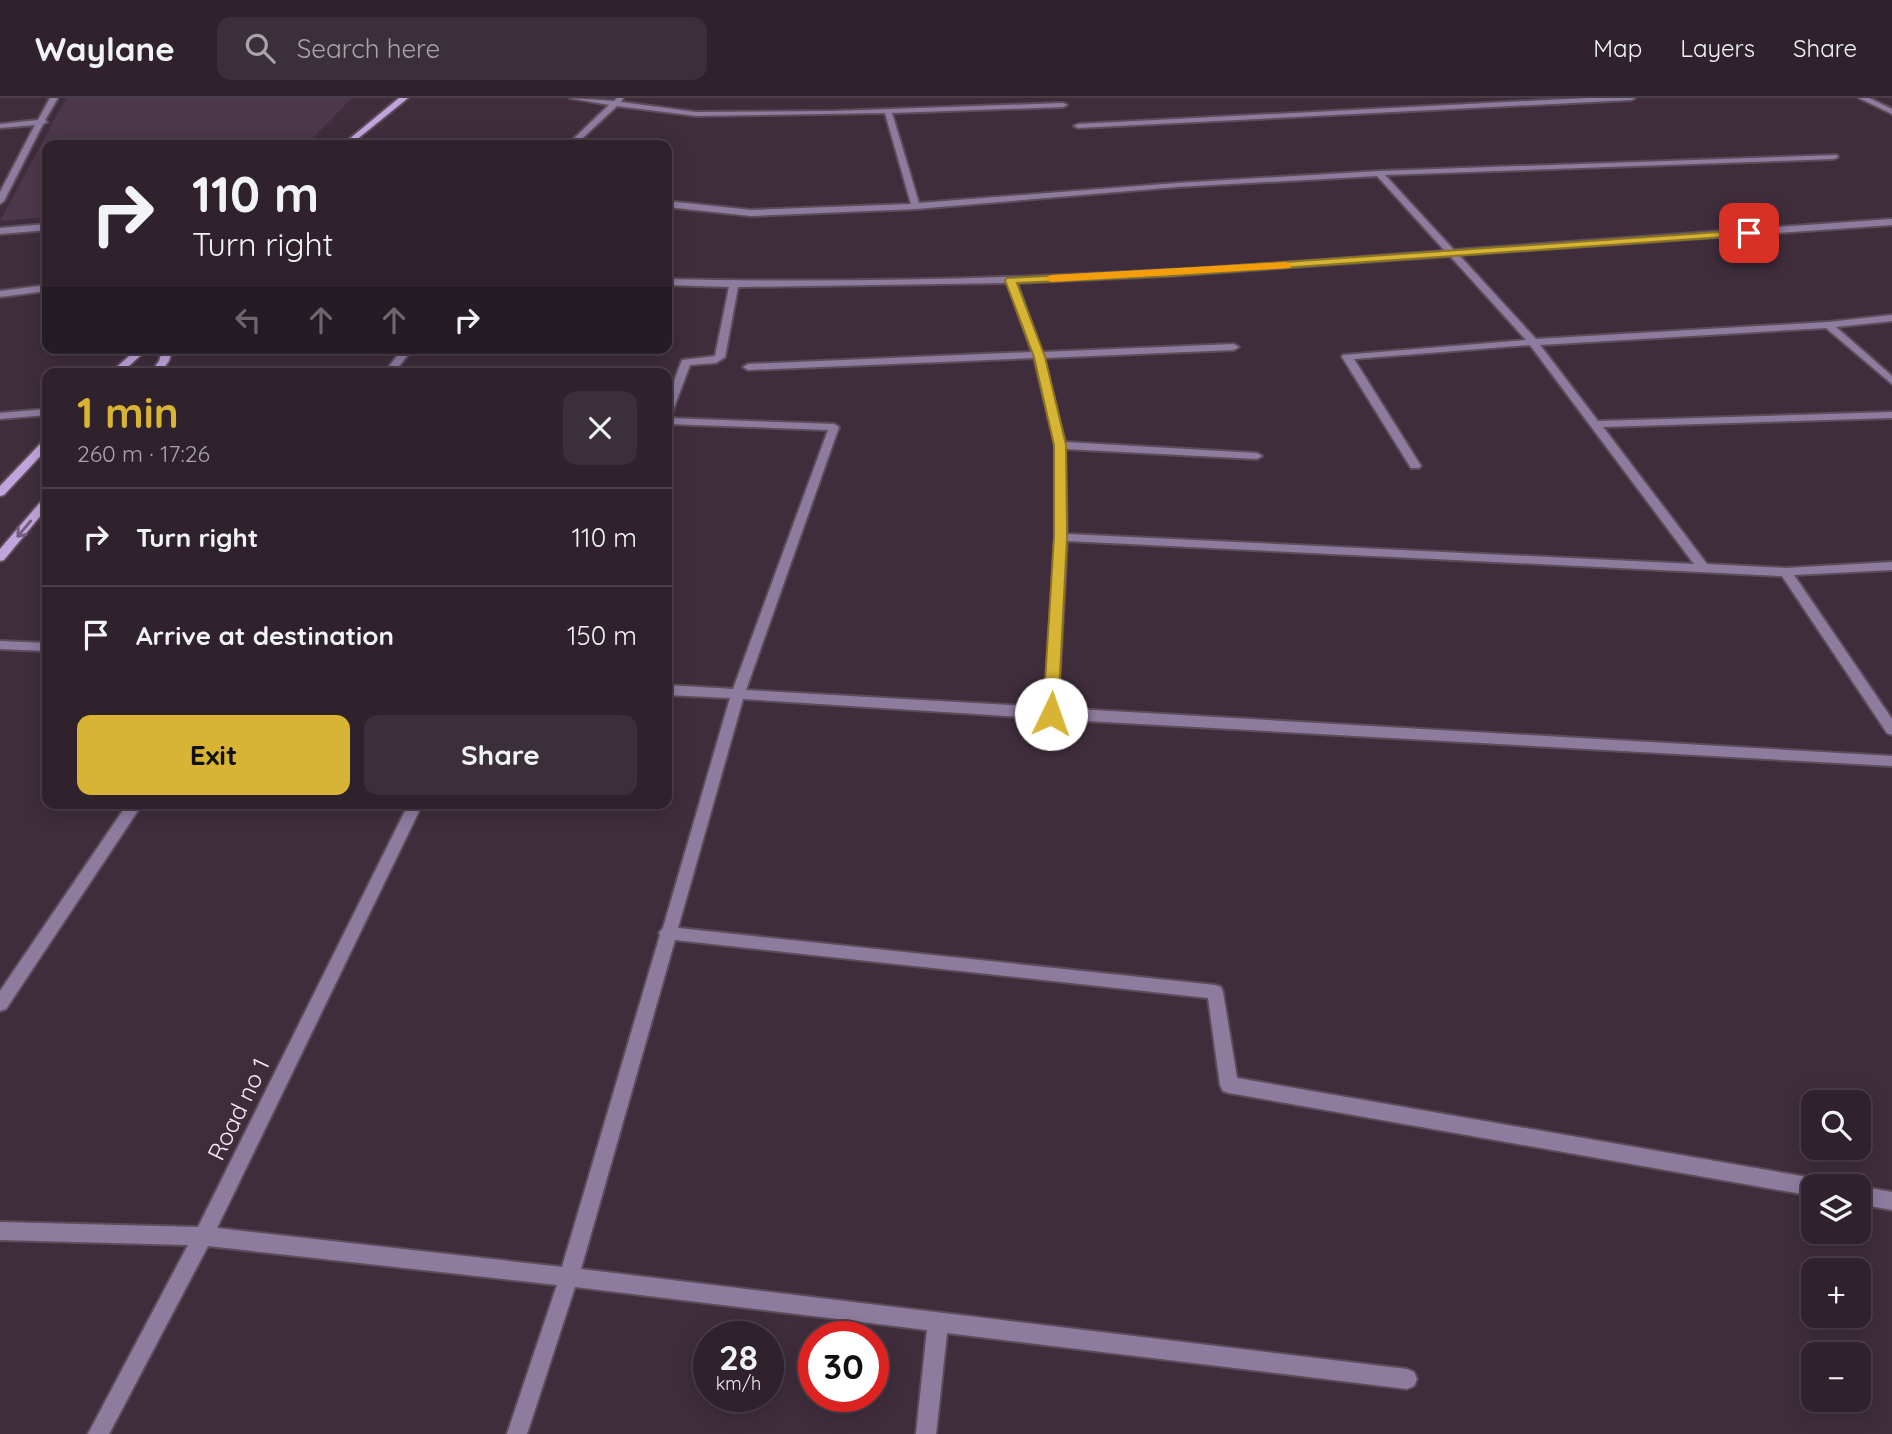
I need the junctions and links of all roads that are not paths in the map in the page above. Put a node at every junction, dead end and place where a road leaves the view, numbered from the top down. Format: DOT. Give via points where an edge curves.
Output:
graph roads {
  1 [pos="54,98"];
  2 [pos="404,98"];
  3 [pos="573,98"];
  4 [pos="1422,98"];
  5 [pos="1631,98"];
  6 [pos="1863,98"];
  7 [pos="618,100"];
  8 [pos="1063,105"];
  9 [pos="1432,108"];
  10 [pos="888,111"];
  11 [pos="1892,112"];
  12 [pos="43,122"];
  13 [pos="0,126"];
  14 [pos="1078,126"];
  15 [pos="352,140"];
  16 [pos="576,140"];
  17 [pos="1834,157"];
  18 [pos="1379,173"];
  19 [pos="12,174"];
  20 [pos="0,175"];
  21 [pos="0,201"];
  22 [pos="672,205"];
  23 [pos="916,206"];
  24 [pos="1892,222"];
  25 [pos="42,227"];
  26 [pos="0,231"];
  27 [pos="1451,254"];
  28 [pos="1011,280"];
  29 [pos="672,282"];
  30 [pos="734,284"];
  31 [pos="42,289"];
  32 [pos="0,294"];
  33 [pos="1892,318"];
  34 [pos="1828,325"];
  35 [pos="1533,342"];
  36 [pos="1234,347"];
  37 [pos="137,354"];
  38 [pos="403,354"];
  39 [pos="1039,357"];
  40 [pos="748,367"];
  41 [pos="121,368"];
  42 [pos="393,368"];
  43 [pos="1892,381"];
  44 [pos="672,400"];
  45 [pos="42,412"];
  46 [pos="1892,415"];
  47 [pos="0,416"];
  48 [pos="672,421"];
  49 [pos="1596,424"];
  50 [pos="1060,445"];
  51 [pos="42,448"];
  52 [pos="1257,456"];
  53 [pos="1415,466"];
  54 [pos="0,493"];
  55 [pos="42,507"];
  56 [pos="1061,537"];
  57 [pos="0,557"];
  58 [pos="1702,566"];
  59 [pos="1892,566"];
  60 [pos="1786,572"];
  61 [pos="0,645"];
  62 [pos="42,647"];
  63 [pos="672,690"];
  64 [pos="737,695"];
  65 [pos="1051,714"];
  66 [pos="1892,730"];
  67 [pos="1892,761"];
  68 [pos="132,809"];
  69 [pos="413,809"];
  70 [pos="667,933"];
  71 [pos="0,1004"];
  72 [pos="1801,1185"];
  73 [pos="1871,1197"];
  74 [pos="1892,1201"];
  75 [pos="0,1231"];
  76 [pos="203,1236"];
  77 [pos="569,1277"];
  78 [pos="938,1324"];
  79 [pos="1407,1379"];
  80 [pos="98,1434"];
  81 [pos="517,1434"];
  82 [pos="926,1434"];
  1 -- 12 [label="street"];
  2 -- 15 [label="street"];
  3 -- 7 [label="street"];
  4 -- 9 [label="street"];
  5 -- 9 [label="street"];
  6 -- 11 [label="street"];
  7 -- 10 [label="street" via="696,114"];
  7 -- 16 [label="street"];
  8 -- 10 [label="street"];
  9 -- 14 [label="street"];
  10 -- 23 [label="street"];
  12 -- 13 [label="street"];
  12 -- 19 [label="street"];
  17 -- 18 [label="street"];
  18 -- 23 [label="street"];
  18 -- 27 [label="street"];
  19 -- 20 [label="street"];
  19 -- 21 [label="street"];
  22 -- 23 [label="street" via="751,213"];
  24 -- 27 [label="street"];
  25 -- 26 [label="street"];
  27 -- 28 [label="street"];
  27 -- 35 [label="street"];
  28 -- 30 [label="street"];
  28 -- 39 [label="street"];
  29 -- 30 [label="street"];
  30 -- 44 [label="street" via="720,357 687,362"];
  31 -- 32 [label="street"];
  33 -- 34 [label="street"];
  34 -- 35 [label="street"];
  34 -- 43 [label="street"];
  35 -- 49 [label="street"];
  35 -- 53 [label="street" via="1347,357"];
  36 -- 39 [label="street"];
  37 -- 41 [label="street"];
  38 -- 42 [label="street"];
  39 -- 40 [label="street"];
  39 -- 50 [label="street"];
  45 -- 47 [label="street"];
  46 -- 49 [label="street"];
  48 -- 64 [label="street" via="834,427"];
  49 -- 58 [label="street"];
  50 -- 52 [label="street"];
  50 -- 56 [label="street"];
  51 -- 54 [label="street"];
  55 -- 57 [label="street, one-way"];
  56 -- 58 [label="street"];
  56 -- 65 [label="street"];
  58 -- 60 [label="street"];
  59 -- 60 [label="street"];
  60 -- 66 [label="street"];
  61 -- 62 [label="street"];
  63 -- 64 [label="street"];
  64 -- 65 [label="street"];
  64 -- 70 [label="street"];
  65 -- 67 [label="street"];
  68 -- 71 [label="street"];
  69 -- 76 [label="street, Road no 1"];
  70 -- 72 [label="street" via="1215,992 1229,1085"];
  70 -- 77 [label="street"];
  73 -- 74 [label="street"];
  75 -- 76 [label="street"];
  76 -- 77 [label="street"];
  76 -- 80 [label="street, Road no 1"];
  77 -- 78 [label="street"];
  77 -- 81 [label="street"];
  78 -- 79 [label="street"];
  78 -- 82 [label="street"];
}
